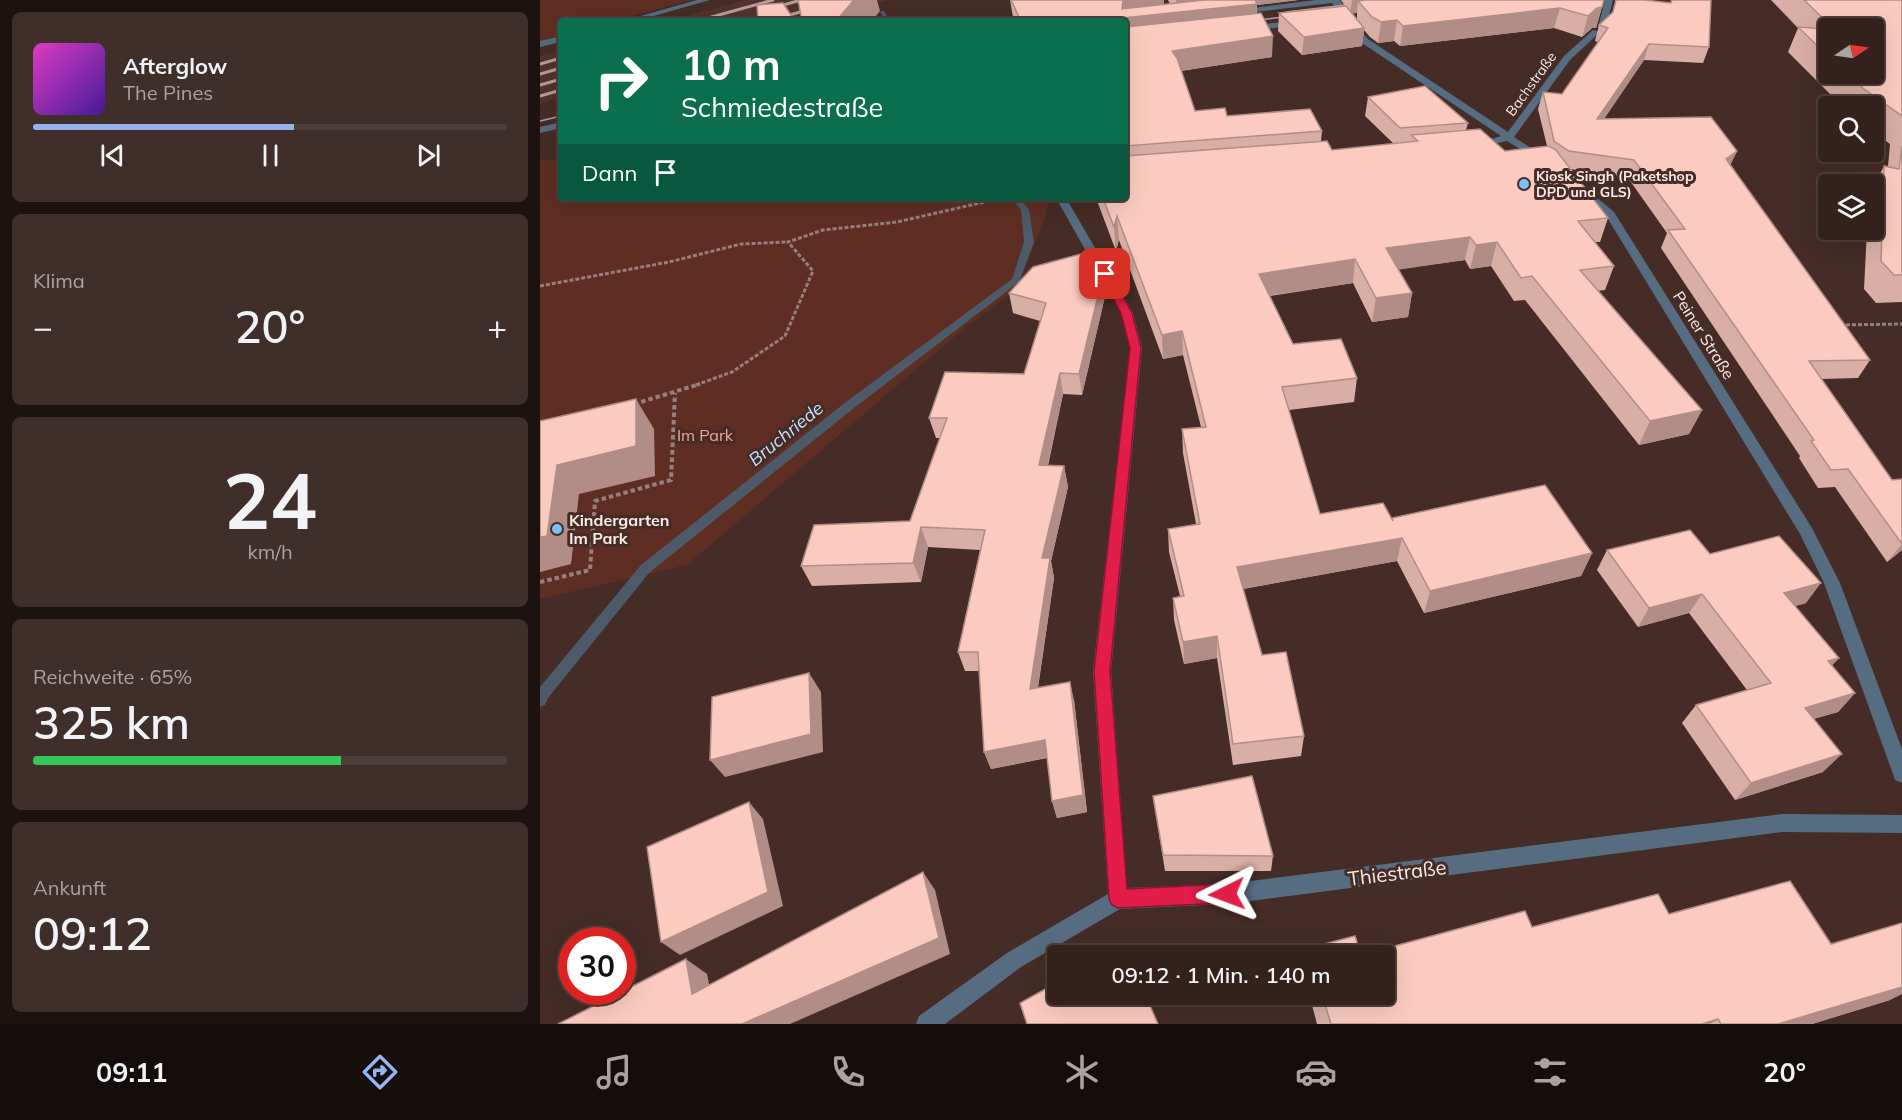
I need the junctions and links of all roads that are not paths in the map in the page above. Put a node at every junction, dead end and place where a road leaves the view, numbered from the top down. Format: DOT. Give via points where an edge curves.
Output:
graph roads {
  1 [pos="706,0"];
  2 [pos="1335,0"];
  3 [pos="1609,0"];
  4 [pos="1230,13"];
  5 [pos="638,18"];
  6 [pos="1311,22"];
  7 [pos="1239,30"];
  8 [pos="558,40"];
  9 [pos="540,44"];
  10 [pos="558,126"];
  11 [pos="540,130"];
  12 [pos="1509,137"];
  13 [pos="1469,147"];
  14 [pos="1548,164"];
  15 [pos="1568,178"];
  16 [pos="1063,201"];
  17 [pos="1902,774"];
  18 [pos="1902,824"];
  19 [pos="1118,899"];
  20 [pos="927,1024"];
  1 -- 5 [label="street"];
  2 -- 4 [label="street"];
  2 -- 12 [label="street" via="1365,41"];
  3 -- 12 [label="street, Bachstraße" via="1599,29 1567,58"];
  6 -- 7 [label="street"];
  8 -- 9 [label="street"];
  10 -- 11 [label="street"];
  12 -- 13 [label="street, Bachstraße"];
  12 -- 14 [label="street"];
  15 -- 17 [label="street, Peiner Straße" via="1609,212 1807,532 1832,583"];
  16 -- 19 [label="street" via="1127,313 1136,348 1102,671"];
  18 -- 19 [label="street, Thiestraße" via="1782,823 1239,892"];
  19 -- 20 [label="street, Thiestraße" via="1014,960"];
}
